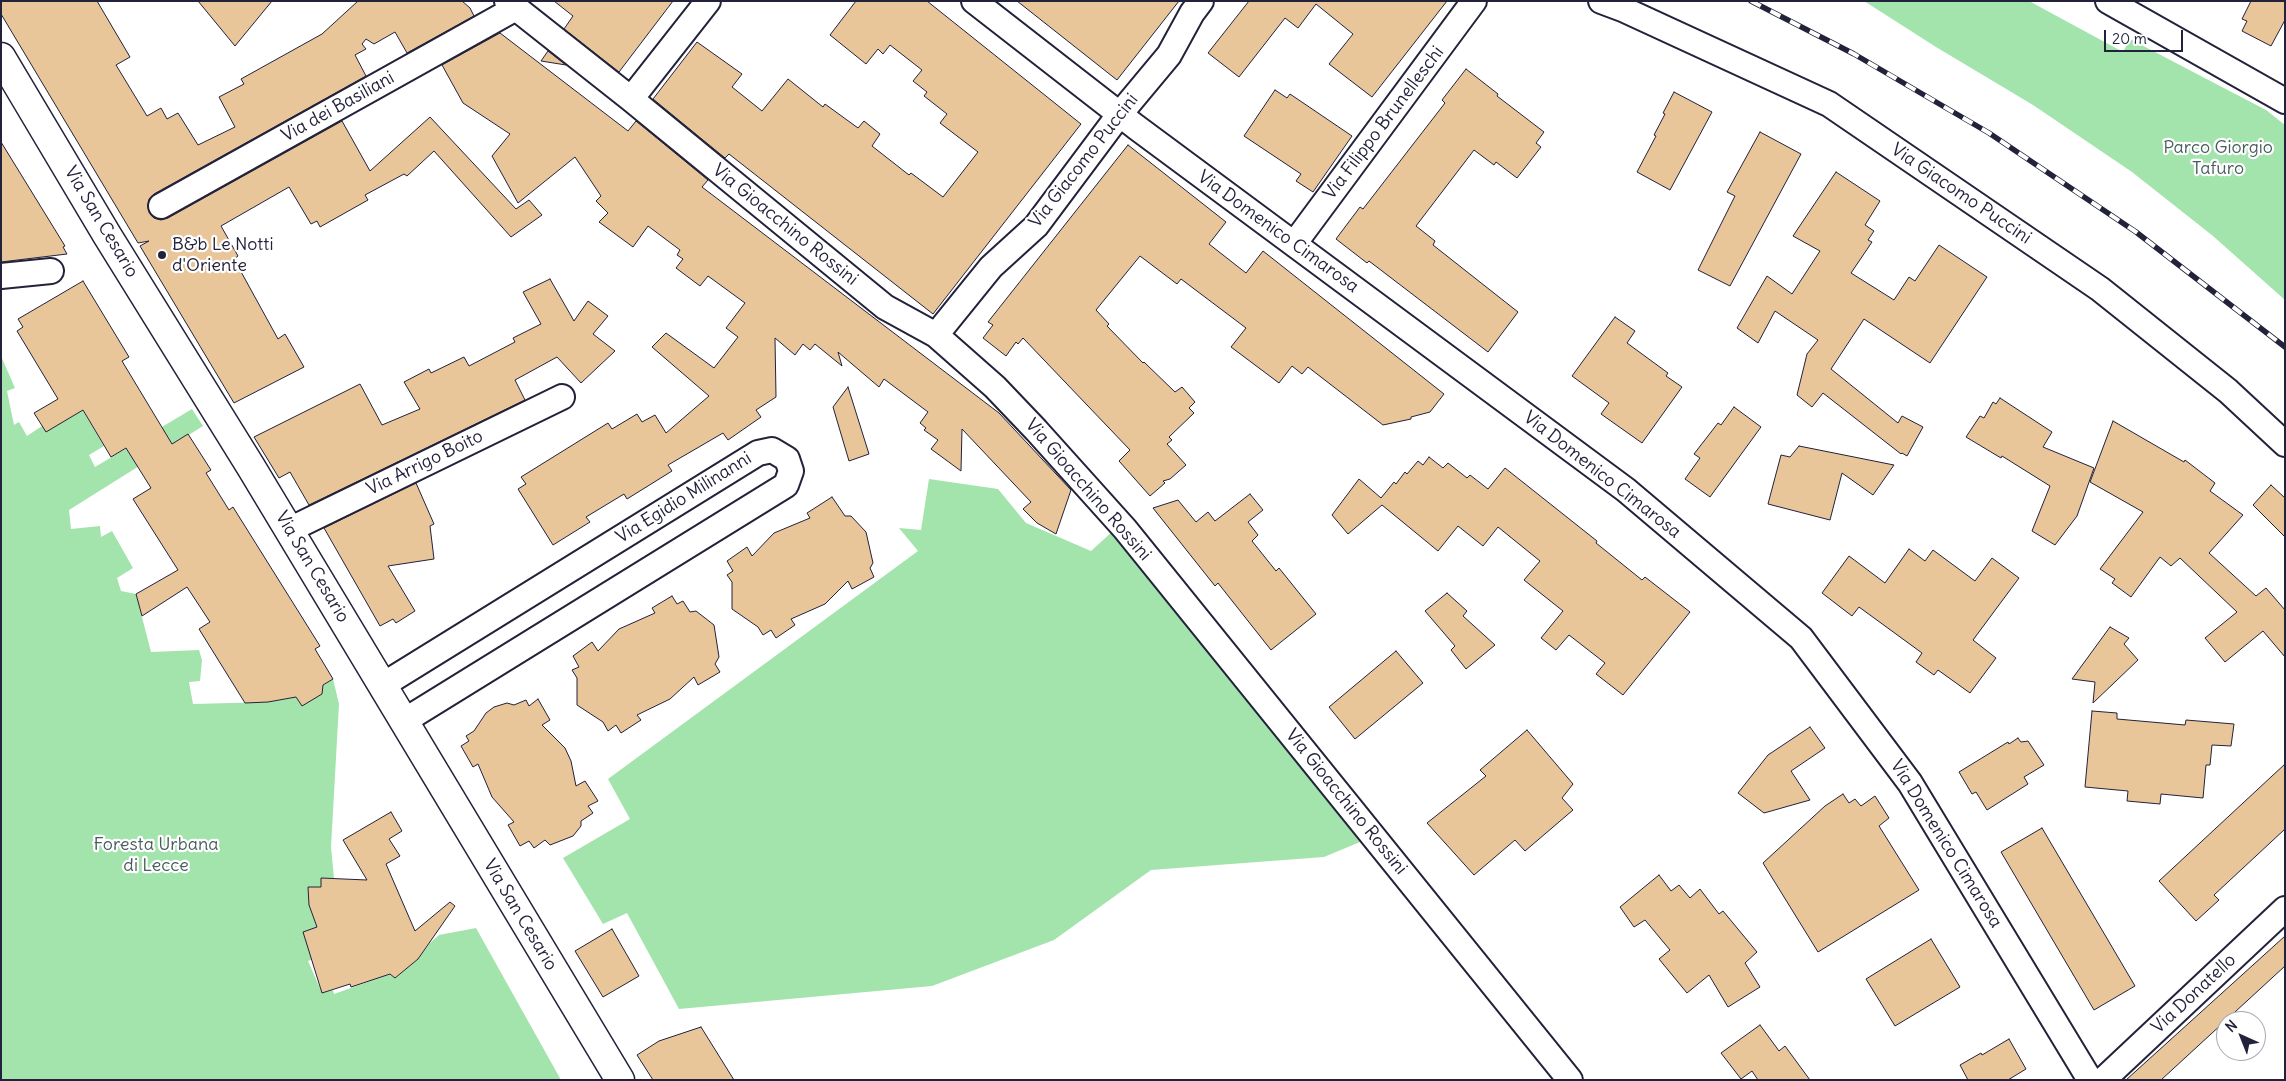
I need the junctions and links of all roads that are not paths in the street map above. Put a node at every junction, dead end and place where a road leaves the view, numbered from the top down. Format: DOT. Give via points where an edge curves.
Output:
graph roads {
  1 [pos="708,1"];
  2 [pos="974,1"];
  3 [pos="1201,1"];
  4 [pos="1474,1"];
  5 [pos="1601,1"];
  6 [pos="2108,1"];
  7 [pos="512,5"];
  8 [pos="1,57"];
  9 [pos="631,99"];
  10 [pos="2285,101"];
  11 [pos="1119,114"];
  12 [pos="161,206"];
  13 [pos="1294,244"];
  14 [pos="51,271"];
  15 [pos="1,276"];
  16 [pos="936,334"];
  17 [pos="562,397"];
  18 [pos="2285,444"];
  19 [pos="289,530"];
  20 [pos="382,685"];
  21 [pos="404,721"];
  22 [pos="2285,909"];
  23 [pos="620,1080"];
  24 [pos="1570,1080"];
  25 [pos="2090,1080"];
  26 [pos="2103,1080"];
  1 -- 9 [label="street"];
  2 -- 11 [label="street, Via Domenico Cimarosa"];
  3 -- 11 [label="street, Via Giacomo Puccini" via="1169,55"];
  4 -- 13 [label="street, Via Filippo Brunelleschi"];
  5 -- 18 [label="street, Via Giacomo Puccini" via="1829,104 2100,289 2228,391"];
  6 -- 10 [label="street"];
  7 -- 9 [label="street, Via Gioacchino Rossini"];
  7 -- 12 [label="street, Via dei Basiliani"];
  8 -- 19 [label="main road, Via San Cesario"];
  9 -- 16 [label="street, Via Gioacchino Rossini" via="884,307"];
  11 -- 13 [label="street, Via Domenico Cimarosa"];
  11 -- 16 [label="street, Via Giacomo Puccini" via="1036,226 991,267"];
  13 -- 25 [label="street, Via Domenico Cimarosa" via="1626,490 1801,638 1910,782"];
  14 -- 15 [label="street"];
  16 -- 24 [label="street, Via Gioacchino Rossini" via="994,386 1125,529"];
  17 -- 19 [label="street, Via Arrigo Boito"];
  19 -- 20 [label="main road, Via San Cesario"];
  20 -- 21 [label="main road, Via San Cesario"];
  20 -- 21 [label="street, Via Egidio Milinanni" via="758,453 772,450 786,459 791,471 786,485"];
  21 -- 23 [label="main road, Via San Cesario"];
  22 -- 26 [label="street, Via Donatello"];
}
